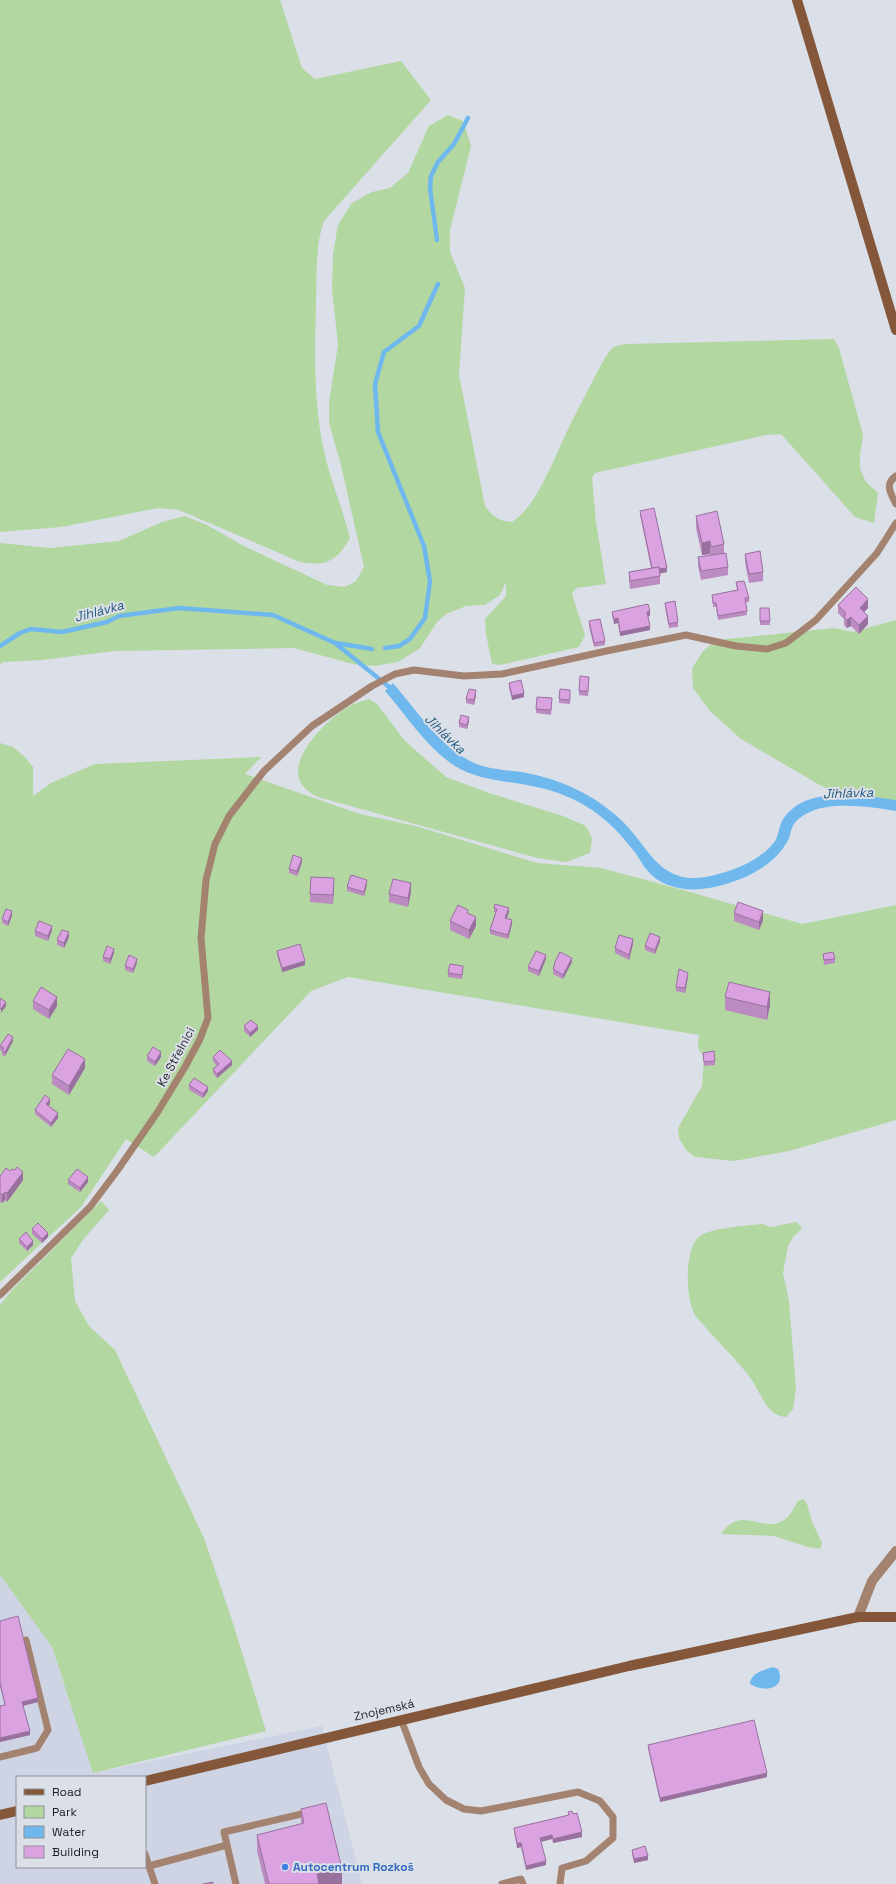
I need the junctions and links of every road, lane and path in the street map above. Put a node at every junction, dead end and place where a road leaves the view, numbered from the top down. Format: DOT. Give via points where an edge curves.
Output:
graph roads {
  1 [pos="797,0"];
  2 [pos="896,330"];
  3 [pos="896,476"];
  4 [pos="896,504"];
  5 [pos="896,523"];
  6 [pos="0,1295"];
  7 [pos="896,1551"];
  8 [pos="858,1616"];
  9 [pos="896,1617"];
  10 [pos="26,1640"];
  11 [pos="401,1719"];
  12 [pos="0,1757"];
  13 [pos="146,1781"];
  14 [pos="16,1811"];
  15 [pos="0,1815"];
  16 [pos="315,1819"];
  17 [pos="227,1846"];
  18 [pos="146,1857"];
  19 [pos="149,1866"];
  20 [pos="154,1884"];
  21 [pos="236,1884"];
  22 [pos="502,1884"];
  23 [pos="523,1884"];
  24 [pos="560,1884"];
  1 -- 2 [label="main road"];
  3 -- 4 [label="lane" via="891,479 889,491"];
  5 -- 6 [label="lane, Ke Střelnici" via="877,554 816,620 786,643 767,649 736,646 686,635 502,674 464,676 414,670 391,676 372,686 312,726 256,781 229,816 215,844 206,880 201,938 208,1018 200,1039 158,1113 90,1207"];
  7 -- 8 [label="street" via="872,1581"];
  8 -- 9 [label="main road, Znojemská"];
  8 -- 11 [label="main road, Znojemská"];
  10 -- 12 [label="lane" via="48,1730 37,1748"];
  11 -- 13 [label="main road, Znojemská"];
  11 -- 24 [label="lane" via="418,1767 429,1784 446,1800 464,1810 481,1811 578,1792 600,1801 613,1817 614,1838 586,1861 562,1868"];
  14 -- 15 [label="main road"];
  16 -- 17 [label="lane" via="313,1811 224,1832"];
  17 -- 19 [label="lane"];
  17 -- 21 [label="lane"];
  18 -- 19 [label="lane"];
  19 -- 20 [label="lane"];
  22 -- 23 [label="lane" via="521,1879"];
}
